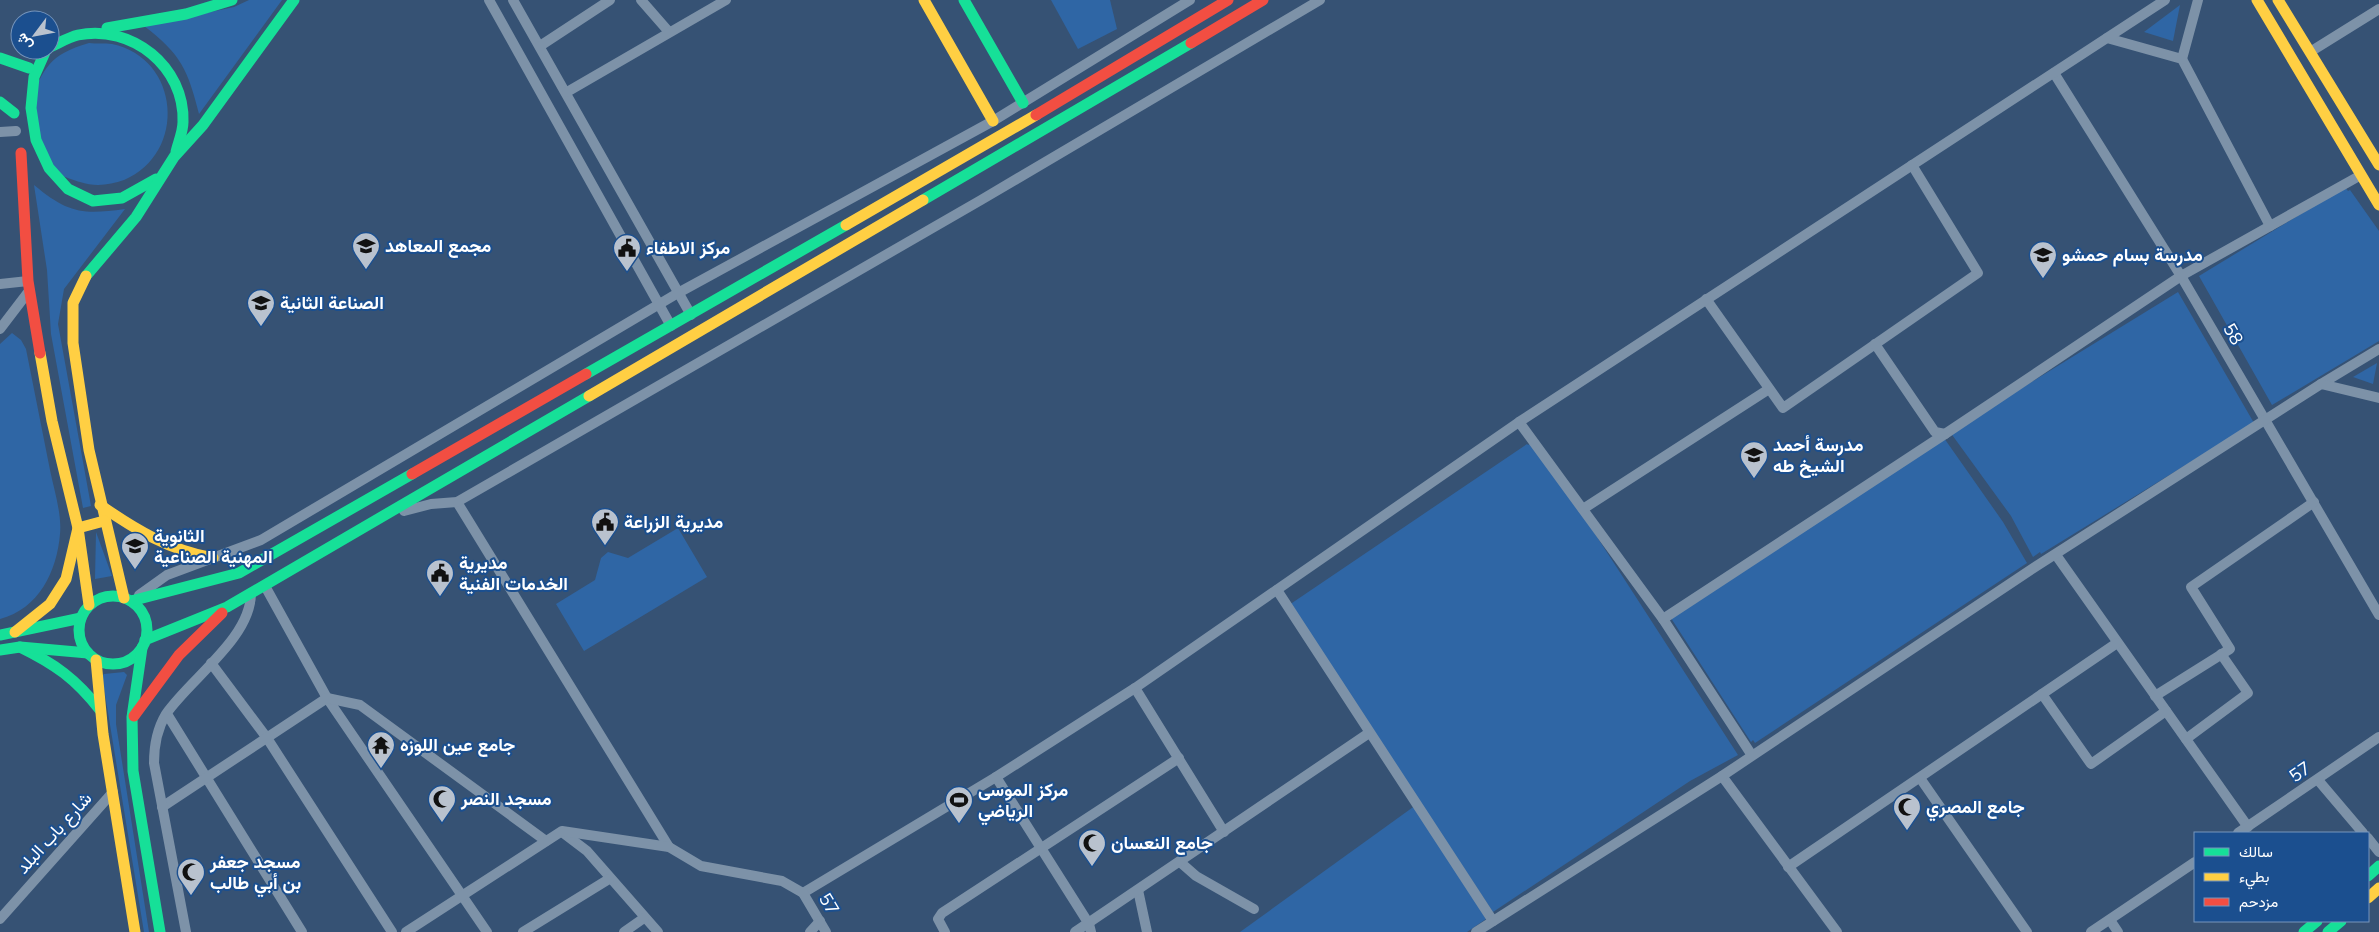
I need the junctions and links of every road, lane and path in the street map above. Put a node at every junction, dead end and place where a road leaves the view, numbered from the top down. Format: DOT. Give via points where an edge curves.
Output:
graph roads {
  1 [pos="232,0"];
  2 [pos="294,0"];
  3 [pos="489,0"];
  4 [pos="513,0"];
  5 [pos="610,0"];
  6 [pos="641,0"];
  7 [pos="726,0"];
  8 [pos="924,0"];
  9 [pos="964,0"];
  10 [pos="1190,0"];
  11 [pos="1228,0"];
  12 [pos="1263,0"];
  13 [pos="1320,0"];
  14 [pos="2165,0"];
  15 [pos="2198,0"];
  16 [pos="2257,0"];
  17 [pos="2278,0"];
  18 [pos="2379,9"];
  19 [pos="2296,30"];
  20 [pos="91,31"];
  21 [pos="669,32"];
  22 [pos="2107,38"];
  23 [pos="2280,40"];
  24 [pos="60,42"];
  25 [pos="540,46"];
  26 [pos="2310,52"];
  27 [pos="0,58"];
  28 [pos="37,60"];
  29 [pos="2182,60"];
  30 [pos="29,68"];
  31 [pos="2054,72"];
  32 [pos="21,82"];
  33 [pos="567,92"];
  34 [pos="16,97"];
  35 [pos="0,102"];
  36 [pos="1023,103"];
  37 [pos="14,113"];
  38 [pos="993,121"];
  39 [pos="16,131"];
  40 [pos="0,132"];
  41 [pos="21,148"];
  42 [pos="174,158"];
  43 [pos="1912,165"];
  44 [pos="2379,165"];
  45 [pos="36,172"];
  46 [pos="2361,175"];
  47 [pos="46,182"];
  48 [pos="2379,205"];
  49 [pos="2270,226"];
  50 [pos="2181,276"];
  51 [pos="0,284"];
  52 [pos="29,286"];
  53 [pos="678,293"];
  54 [pos="1706,299"];
  55 [pos="658,305"];
  56 [pos="691,315"];
  57 [pos="671,326"];
  58 [pos="0,329"];
  59 [pos="1875,344"];
  60 [pos="2379,349"];
  61 [pos="2321,384"];
  62 [pos="1769,389"];
  63 [pos="2379,398"];
  64 [pos="2264,420"];
  65 [pos="1519,422"];
  66 [pos="1945,434"];
  67 [pos="457,502"];
  68 [pos="2314,502"];
  69 [pos="100,505"];
  70 [pos="1583,509"];
  71 [pos="104,521"];
  72 [pos="78,528"];
  73 [pos="355,532"];
  74 [pos="2056,555"];
  75 [pos="213,558"];
  76 [pos="265,586"];
  77 [pos="1277,590"];
  78 [pos="252,593"];
  79 [pos="127,599"];
  80 [pos="89,605"];
  81 [pos="228,607"];
  82 [pos="2379,615"];
  83 [pos="81,618"];
  84 [pos="1663,619"];
  85 [pos="15,632"];
  86 [pos="0,635"];
  87 [pos="2117,643"];
  88 [pos="144,644"];
  89 [pos="20,647"];
  90 [pos="0,650"];
  91 [pos="2221,654"];
  92 [pos="92,657"];
  93 [pos="211,663"];
  94 [pos="1135,688"];
  95 [pos="2042,694"];
  96 [pos="2155,696"];
  97 [pos="327,698"];
  98 [pos="100,710"];
  99 [pos="2166,711"];
  100 [pos="167,714"];
  101 [pos="132,717"];
  102 [pos="1369,733"];
  103 [pos="2379,737"];
  104 [pos="267,738"];
  105 [pos="2186,739"];
  106 [pos="1752,754"];
  107 [pos="1179,758"];
  108 [pos="1722,776"];
  109 [pos="206,777"];
  110 [pos="996,777"];
  111 [pos="1920,778"];
  112 [pos="2318,780"];
  113 [pos="113,792"];
  114 [pos="162,807"];
  115 [pos="2248,827"];
  116 [pos="562,831"];
  117 [pos="1224,832"];
  118 [pos="2240,832"];
  119 [pos="2362,832"];
  120 [pos="2369,839"];
  121 [pos="546,841"];
  122 [pos="669,847"];
  123 [pos="1042,849"];
  124 [pos="2379,852"];
  125 [pos="1180,862"];
  126 [pos="2194,863"];
  127 [pos="2379,866"];
  128 [pos="1788,867"];
  129 [pos="2369,875"];
  130 [pos="609,879"];
  131 [pos="2379,888"];
  132 [pos="1138,890"];
  133 [pos="803,893"];
  134 [pos="462,896"];
  135 [pos="2369,897"];
  136 [pos="1254,909"];
  137 [pos="644,918"];
  138 [pos="0,919"];
  139 [pos="2110,920"];
  140 [pos="820,921"];
  141 [pos="1493,921"];
  142 [pos="2315,922"];
  143 [pos="2340,922"];
  144 [pos="1090,928"];
  145 [pos="136,932"];
  146 [pos="160,932"];
  147 [pos="186,932"];
  148 [pos="302,932"];
  149 [pos="392,932"];
  150 [pos="406,932"];
  151 [pos="487,932"];
  152 [pos="523,932"];
  153 [pos="624,932"];
  154 [pos="658,932"];
  155 [pos="810,932"];
  156 [pos="826,932"];
  157 [pos="945,932"];
  158 [pos="1075,932"];
  159 [pos="1147,932"];
  160 [pos="1476,932"];
  161 [pos="1837,932"];
  162 [pos="2027,932"];
  163 [pos="2091,932"];
  164 [pos="2118,932"];
  165 [pos="2304,932"];
  166 [pos="2328,932"];
  1 -- 20 [label="main road" via="158,19"];
  2 -- 42 [label="main road" via="203,125"];
  3 -- 55 [label="street"];
  4 -- 25 [label="street"];
  5 -- 25 [label="street"];
  6 -- 21 [label="street"];
  7 -- 21 [label="street"];
  8 -- 38 [label="main road"];
  9 -- 36 [label="main road"];
  10 -- 36 [label="street"];
  11 -- 56 [label="main road"];
  12 -- 73 [label="main road"];
  13 -- 67 [label="street"];
  14 -- 22 [label="street"];
  15 -- 29 [label="street"];
  16 -- 23 [label="main road"];
  17 -- 19 [label="main road"];
  18 -- 26 [label="street"];
  19 -- 23 [label="main road"];
  19 -- 26 [label="main road"];
  20 -- 24 [label="main road"];
  20 -- 42 [label="main road" via="108,31 140,41 165,63 175,77 184,109 180,142"];
  21 -- 33 [label="street"];
  22 -- 29 [label="street"];
  22 -- 31 [label="street"];
  23 -- 46 [label="main road"];
  25 -- 33 [label="street"];
  26 -- 44 [label="main road"];
  27 -- 30 [label="main road"];
  28 -- 30 [label="main road"];
  29 -- 49 [label="street"];
  30 -- 32 [label="main road"];
  31 -- 43 [label="street"];
  31 -- 50 [label="street, 58"];
  33 -- 53 [label="street"];
  34 -- 37 [label="main road"];
  35 -- 37 [label="main road"];
  36 -- 38 [label="street"];
  37 -- 39 [label="main road"];
  38 -- 53 [label="street"];
  39 -- 40 [label="street"];
  39 -- 41 [label="main road"];
  41 -- 45 [label="main road"];
  41 -- 52 [label="main road"];
  42 -- 47 [label="main road" via="145,188 112,200 84,200"];
  42 -- 69 [label="main road" via="136,217 84,278 73,303 73,343 88,450"];
  43 -- 54 [label="street"];
  43 -- 59 [label="street" via="1978,273"];
  46 -- 48 [label="main road"];
  46 -- 49 [label="street"];
  49 -- 50 [label="street"];
  50 -- 64 [label="street, 58"];
  50 -- 66 [label="street"];
  51 -- 52 [label="street"];
  52 -- 58 [label="street"];
  52 -- 72 [label="main road" via="52,420"];
  53 -- 55 [label="street"];
  53 -- 56 [label="street"];
  54 -- 62 [label="street"];
  54 -- 65 [label="street"];
  55 -- 57 [label="street"];
  55 -- 75 [label="street" via="261,540"];
  56 -- 57 [label="main road"];
  57 -- 79 [label="main road" via="238,573"];
  59 -- 62 [label="street" via="1783,408"];
  59 -- 66 [label="street" via="1935,432"];
  60 -- 61 [label="street"];
  61 -- 63 [label="street"];
  61 -- 64 [label="street"];
  62 -- 70 [label="street"];
  64 -- 68 [label="street, 58"];
  64 -- 74 [label="street"];
  65 -- 70 [label="street"];
  65 -- 77 [label="street"];
  66 -- 84 [label="street"];
  67 -- 73 [label="street" via="410,508"];
  67 -- 122 [label="street"];
  68 -- 82 [label="street, 58"];
  68 -- 91 [label="street" via="2191,587 2230,648"];
  69 -- 71 [label="main road"];
  69 -- 75 [label="main road" via="160,544 186,554"];
  70 -- 84 [label="street"];
  71 -- 72 [label="main road"];
  71 -- 79 [label="main road"];
  72 -- 80 [label="main road"];
  72 -- 85 [label="main road" via="66,579 50,604"];
  73 -- 76 [label="main road"];
  74 -- 87 [label="street"];
  74 -- 106 [label="street"];
  75 -- 79 [label="street" via="167,575"];
  76 -- 78 [label="main road"];
  76 -- 97 [label="street"];
  77 -- 94 [label="street"];
  77 -- 102 [label="street"];
  78 -- 81 [label="main road"];
  78 -- 93 [label="street" via="246,620"];
  79 -- 80 [label="main road" via="105,596"];
  79 -- 88 [label="main road" via="145,618"];
  80 -- 83 [label="main road"];
  81 -- 88 [label="main road"];
  81 -- 101 [label="main road" via="179,656"];
  83 -- 85 [label="main road"];
  83 -- 92 [label="main road" via="79,636"];
  84 -- 106 [label="street"];
  85 -- 86 [label="main road"];
  87 -- 95 [label="street"];
  87 -- 96 [label="street"];
  88 -- 92 [label="main road" via="127,661 112,664"];
  88 -- 101 [label="main road"];
  89 -- 90 [label="main road"];
  89 -- 92 [label="main road"];
  89 -- 98 [label="main road" via="61,667 81,684"];
  91 -- 96 [label="street"];
  91 -- 105 [label="street" via="2248,693"];
  92 -- 98 [label="main road"];
  93 -- 100 [label="street"];
  93 -- 104 [label="street"];
  94 -- 107 [label="street"];
  94 -- 110 [label="street"];
  95 -- 99 [label="street" via="2091,764"];
  95 -- 111 [label="street"];
  96 -- 99 [label="street"];
  97 -- 104 [label="street"];
  97 -- 121 [label="street" via="360,706"];
  97 -- 134 [label="street"];
  98 -- 113 [label="main road"];
  99 -- 105 [label="street"];
  100 -- 109 [label="street"];
  100 -- 114 [label="street" via="158,732 154,752"];
  101 -- 146 [label="main road" via="133,771"];
  102 -- 117 [label="street"];
  102 -- 141 [label="street"];
  103 -- 112 [label="street, 57"];
  104 -- 109 [label="street"];
  104 -- 149 [label="street"];
  105 -- 115 [label="street"];
  106 -- 108 [label="street"];
  107 -- 117 [label="street"];
  107 -- 123 [label="street"];
  108 -- 128 [label="street"];
  108 -- 141 [label="street"];
  109 -- 114 [label="street"];
  109 -- 148 [label="street"];
  110 -- 123 [label="street"];
  110 -- 133 [label="street"];
  111 -- 128 [label="street"];
  111 -- 162 [label="street"];
  112 -- 115 [label="street, 57"];
  112 -- 119 [label="street"];
  113 -- 138 [label="street, شارع باب البلد"];
  113 -- 145 [label="main road"];
  114 -- 147 [label="street"];
  115 -- 118 [label="street, 57"];
  116 -- 121 [label="street"];
  116 -- 122 [label="street"];
  116 -- 130 [label="street" via="587,851"];
  117 -- 125 [label="street"];
  120 -- 124 [label="street"];
  121 -- 134 [label="street"];
  122 -- 133 [label="street" via="701,866 782,881"];
  123 -- 144 [label="street"];
  123 -- 157 [label="street" via="942,912 938,919"];
  125 -- 132 [label="street"];
  125 -- 136 [label="street" via="1196,876"];
  126 -- 139 [label="street"];
  127 -- 129 [label="main road"];
  128 -- 161 [label="street"];
  130 -- 137 [label="street"];
  130 -- 152 [label="street"];
  131 -- 135 [label="main road"];
  132 -- 144 [label="street"];
  132 -- 159 [label="street"];
  133 -- 140 [label="street, 57"];
  134 -- 150 [label="street"];
  134 -- 151 [label="street"];
  137 -- 153 [label="street"];
  137 -- 154 [label="street"];
  139 -- 163 [label="street"];
  139 -- 164 [label="street"];
  140 -- 155 [label="street"];
  140 -- 156 [label="street, 57"];
  141 -- 160 [label="street"];
  142 -- 165 [label="main road"];
  143 -- 166 [label="main road"];
  144 -- 158 [label="street"];
}
